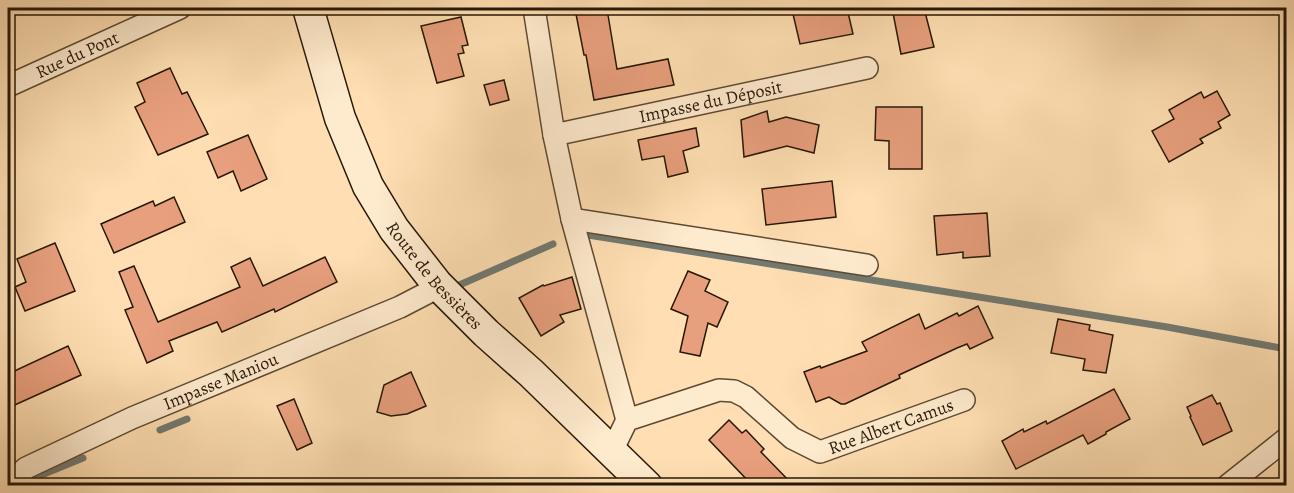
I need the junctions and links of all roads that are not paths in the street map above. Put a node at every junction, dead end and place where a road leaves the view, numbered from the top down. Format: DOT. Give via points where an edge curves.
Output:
graph roads {
  1 [pos="180,8"];
  2 [pos="308,8"];
  3 [pos="534,8"];
  4 [pos="867,68"];
  5 [pos="8,86"];
  6 [pos="554,135"];
  7 [pos="572,219"];
  8 [pos="867,265"];
  9 [pos="437,284"];
  10 [pos="964,400"];
  11 [pos="627,420"];
  12 [pos="1287,439"];
  13 [pos="612,451"];
  14 [pos="8,485"];
  15 [pos="647,486"];
  16 [pos="1227,486"];
  1 -- 5 [label="street, Rue du Pont"];
  2 -- 9 [label="main road, Route de Bessières" via="340,117 368,186 394,229"];
  3 -- 6 [label="street"];
  4 -- 6 [label="street, Impasse du Déposit"];
  6 -- 7 [label="street"];
  7 -- 8 [label="street"];
  7 -- 11 [label="street"];
  9 -- 13 [label="main road, Route de Bessières"];
  9 -- 14 [label="street, Impasse Maniou" via="400,307 122,423 26,468"];
  10 -- 11 [label="street, Rue Albert Camus" via="820,452 792,438 734,391 718,390"];
  11 -- 13 [label="street"];
  12 -- 16 [label="street"];
  13 -- 15 [label="main road, Route de Bessières"];
}
